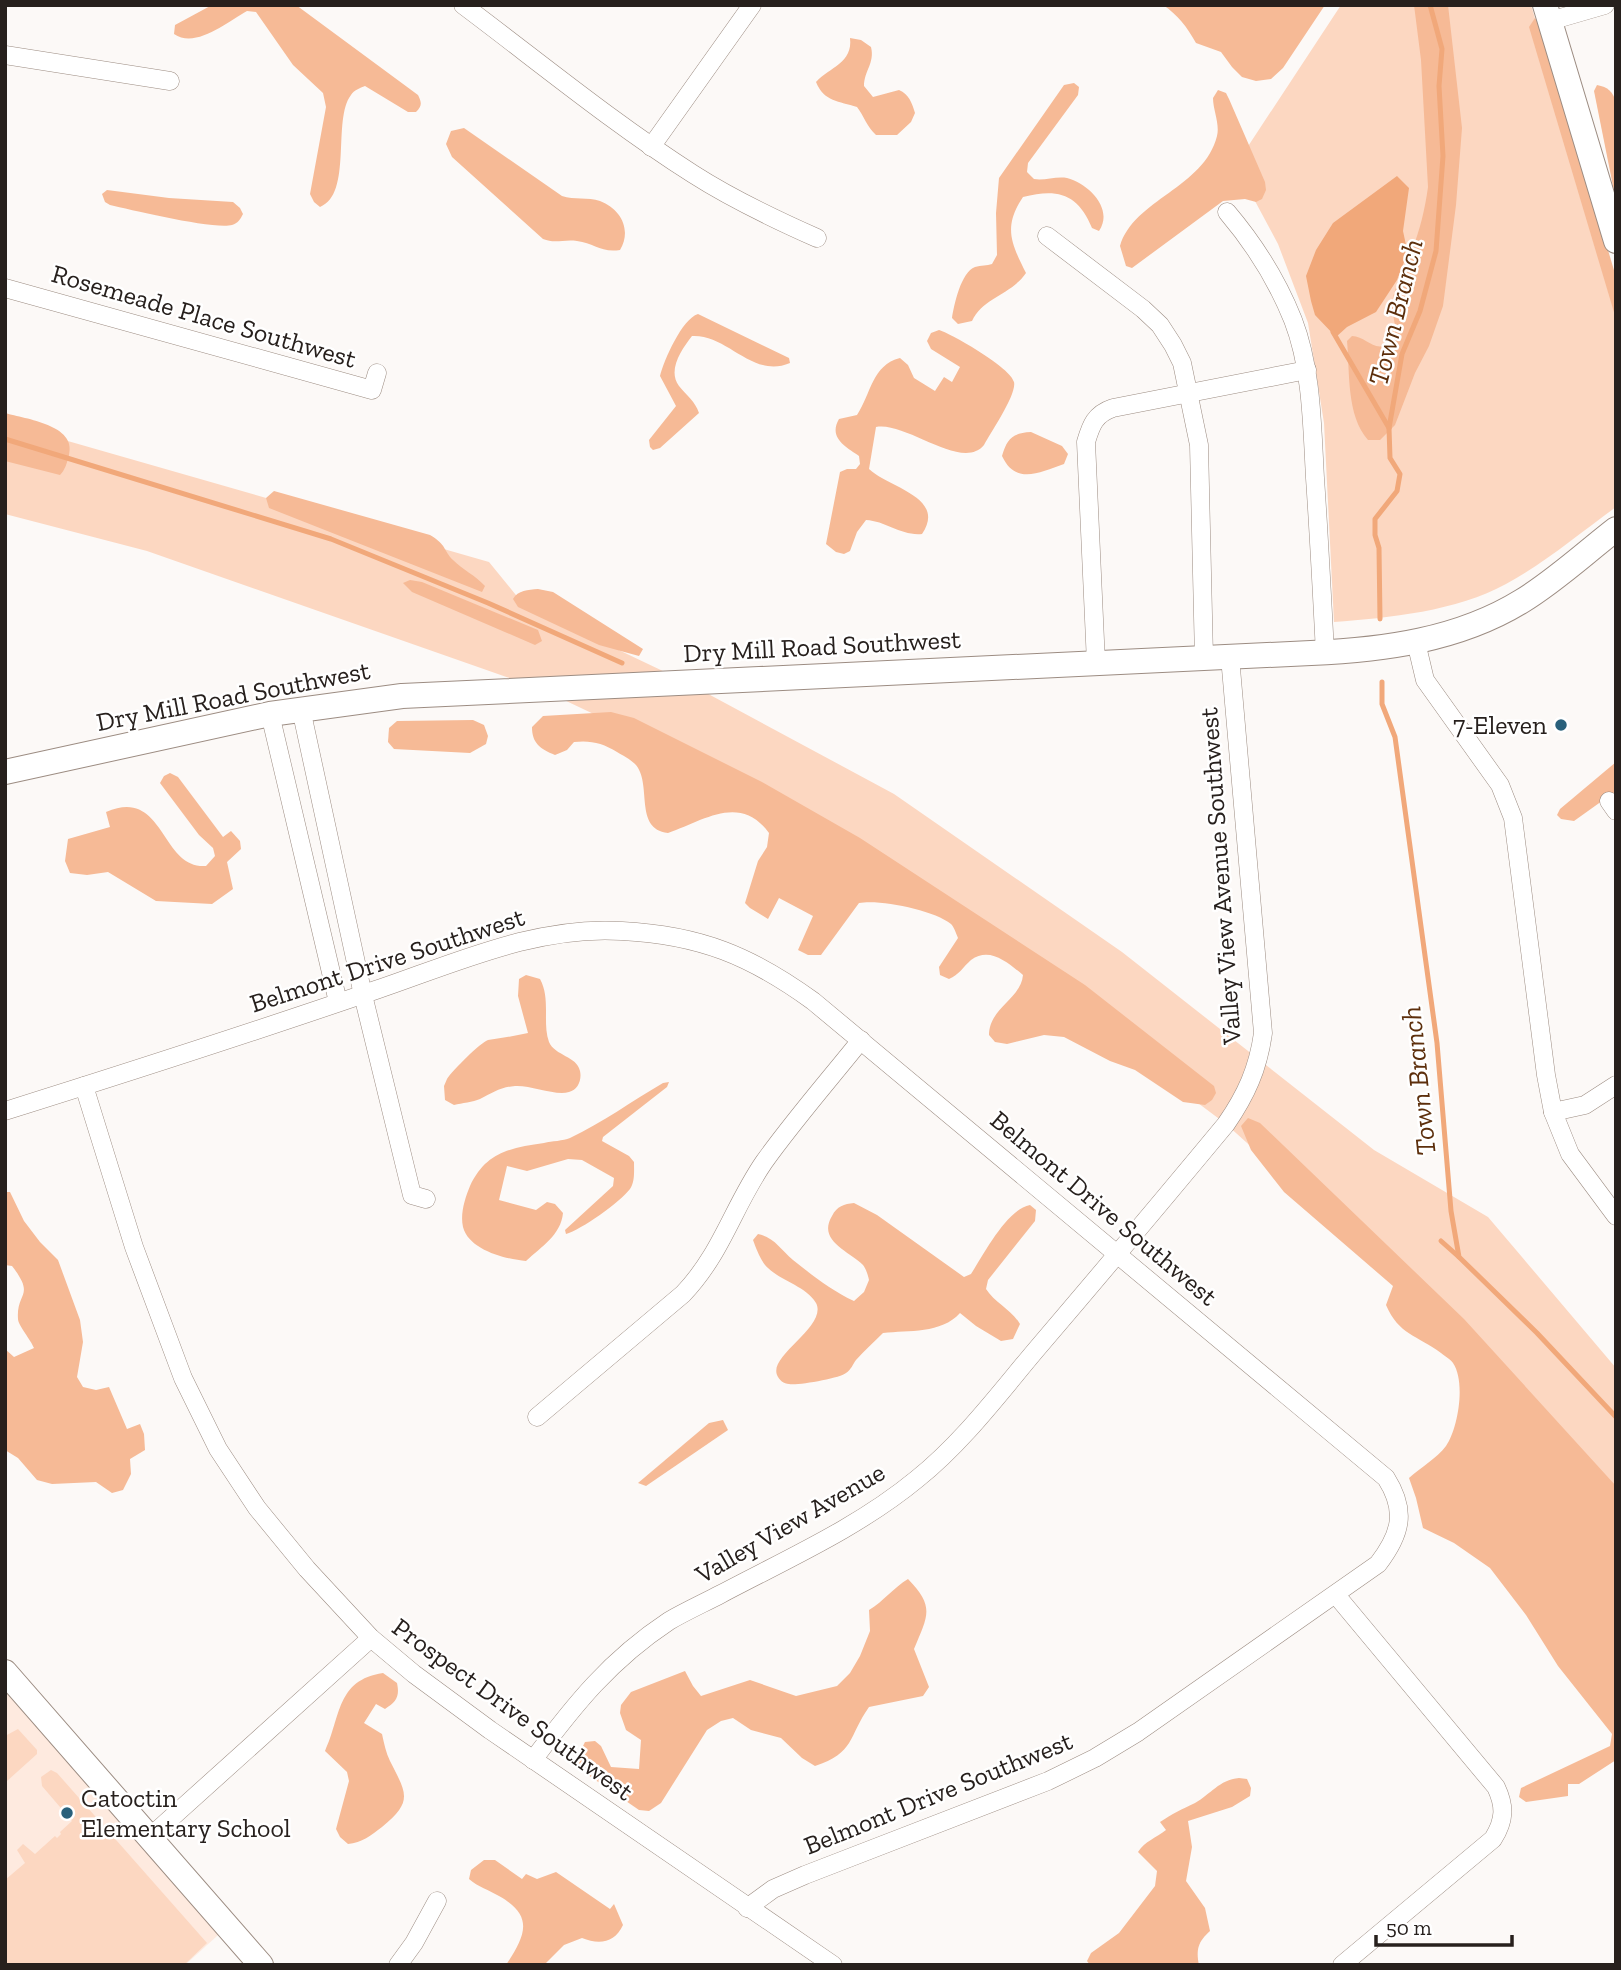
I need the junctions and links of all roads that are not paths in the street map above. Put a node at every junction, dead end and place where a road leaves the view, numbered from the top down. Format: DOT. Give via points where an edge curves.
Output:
graph roads {
  1 [pos="463,5"];
  2 [pos="752,5"];
  3 [pos="1605,5"];
  4 [pos="1552,11"];
  5 [pos="5,55"];
  6 [pos="170,81"];
  7 [pos="651,147"];
  8 [pos="1227,212"];
  9 [pos="1047,236"];
  10 [pos="817,238"];
  11 [pos="1616,241"];
  12 [pos="5,288"];
  13 [pos="1307,370"];
  14 [pos="376,373"];
  15 [pos="1190,395"];
  16 [pos="1616,529"];
  17 [pos="1416,642"];
  18 [pos="1325,653"];
  19 [pos="1230,657"];
  20 [pos="1204,658"];
  21 [pos="1096,663"];
  22 [pos="301,709"];
  23 [pos="270,714"];
  24 [pos="5,772"];
  25 [pos="363,995"];
  26 [pos="338,1002"];
  27 [pos="861,1040"];
  28 [pos="1616,1085"];
  29 [pos="85,1086"];
  30 [pos="5,1111"];
  31 [pos="1553,1112"];
  32 [pos="426,1199"];
  33 [pos="1616,1216"];
  34 [pos="1118,1254"];
  35 [pos="537,1417"];
  36 [pos="1336,1595"];
  37 [pos="371,1638"];
  38 [pos="5,1672"];
  39 [pos="533,1760"];
  40 [pos="150,1838"];
  41 [pos="437,1901"];
  42 [pos="747,1908"];
  43 [pos="261,1965"];
  44 [pos="398,1965"];
  45 [pos="833,1965"];
  46 [pos="1342,1965"];
  1 -- 7 [label="street"];
  2 -- 7 [label="street"];
  3 -- 4 [label="street"];
  4 -- 11 [label="street"];
  5 -- 6 [label="street"];
  7 -- 10 [label="street" via="738,201"];
  8 -- 13 [label="street" via="1270,271 1294,322"];
  9 -- 15 [label="street" via="1160,326 1182,363"];
  12 -- 14 [label="street, Rosemeade Place Southwest" via="372,390"];
  13 -- 15 [label="street"];
  13 -- 18 [label="street"];
  15 -- 20 [label="street" via="1199,445"];
  15 -- 21 [label="street" via="1113,408 1101,412 1091,424 1086,442"];
  16 -- 17 [label="street, Dry Mill Road Southwest" via="1503,612"];
  17 -- 18 [label="street, Dry Mill Road Southwest"];
  17 -- 31 [label="street" via="1424,680 1500,785 1513,818"];
  18 -- 19 [label="street, Dry Mill Road Southwest"];
  19 -- 20 [label="street, Dry Mill Road Southwest"];
  19 -- 34 [label="street, Valley View Avenue Southwest" via="1259,976 1260,1056 1250,1084 1226,1124"];
  20 -- 21 [label="street, Dry Mill Road Southwest"];
  21 -- 22 [label="street, Dry Mill Road Southwest" via="417,695"];
  22 -- 23 [label="street, Dry Mill Road Southwest"];
  22 -- 25 [label="street"];
  23 -- 24 [label="street, Dry Mill Road Southwest"];
  23 -- 26 [label="street"];
  25 -- 26 [label="street, Belmont Drive Southwest"];
  25 -- 27 [label="street, Belmont Drive Southwest" via="508,945 554,935 621,930 710,944 748,960 777,975"];
  25 -- 32 [label="street" via="412,1195"];
  26 -- 29 [label="street, Belmont Drive Southwest"];
  27 -- 34 [label="street, Belmont Drive Southwest"];
  27 -- 35 [label="street" via="764,1162 701,1275"];
  28 -- 31 [label="street" via="1585,1105"];
  29 -- 30 [label="street, Belmont Drive Southwest"];
  29 -- 37 [label="street, Prospect Drive Southwest" via="156,1311 218,1449 265,1518"];
  31 -- 33 [label="street" via="1570,1154"];
  34 -- 36 [label="street, Belmont Drive Southwest" via="1386,1478 1400,1513 1396,1534 1378,1564"];
  34 -- 39 [label="street, Valley View Avenue" via="933,1466 858,1519 671,1620 637,1644 572,1708"];
  36 -- 42 [label="street, Belmont Drive Southwest" via="1095,1758 1048,1781 783,1884"];
  36 -- 46 [label="street" via="1496,1787 1504,1813 1493,1839"];
  37 -- 39 [label="street, Prospect Drive Southwest"];
  37 -- 40 [label="street"];
  38 -- 40 [label="street"];
  39 -- 42 [label="street, Prospect Drive Southwest"];
  40 -- 43 [label="street"];
  41 -- 44 [label="street"];
  42 -- 45 [label="street, Prospect Drive Southwest"];
}
